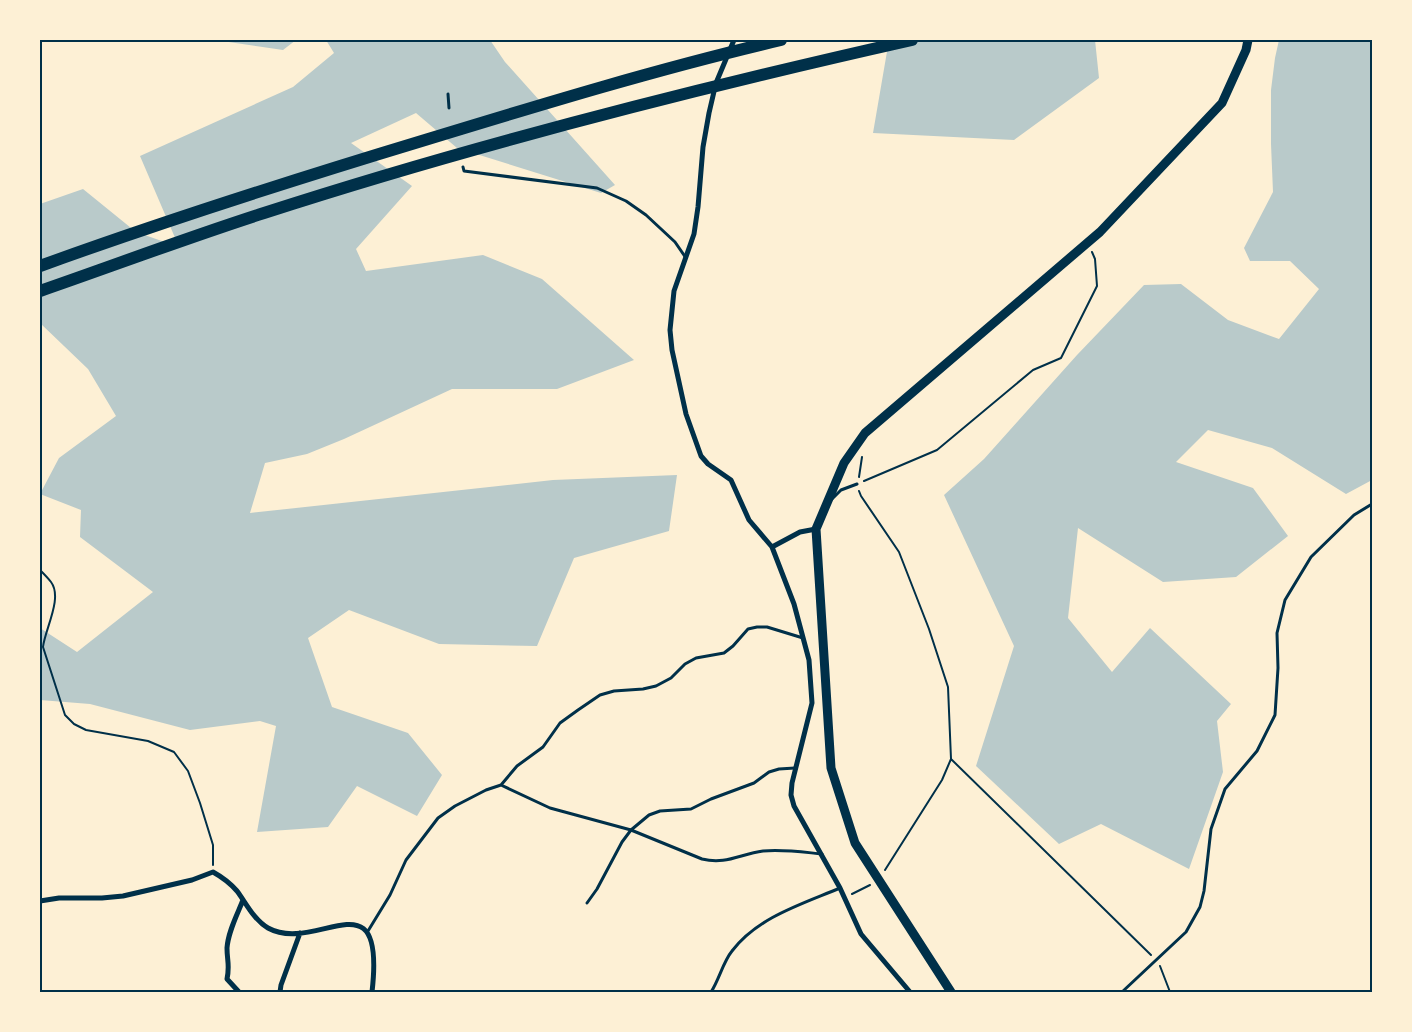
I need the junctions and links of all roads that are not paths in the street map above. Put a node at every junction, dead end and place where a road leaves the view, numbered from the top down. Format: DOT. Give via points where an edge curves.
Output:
graph roads {
  1 [pos="734,40"];
  2 [pos="781,40"];
  3 [pos="912,40"];
  4 [pos="1248,40"];
  5 [pos="448,94"];
  6 [pos="450,108"];
  7 [pos="462,166"];
  8 [pos="686,258"];
  9 [pos="40,266"];
  10 [pos="40,291"];
  11 [pos="857,484"];
  12 [pos="827,504"];
  13 [pos="1372,504"];
  14 [pos="816,529"];
  15 [pos="772,547"];
  16 [pos="803,638"];
  17 [pos="795,768"];
  18 [pos="501,785"];
  19 [pos="631,830"];
  20 [pos="822,854"];
  21 [pos="840,888"];
  22 [pos="243,900"];
  23 [pos="40,901"];
  24 [pos="587,903"];
  25 [pos="368,932"];
  26 [pos="300,933"];
  27 [pos="239,992"];
  28 [pos="280,992"];
  29 [pos="372,992"];
  30 [pos="712,992"];
  31 [pos="910,992"];
  32 [pos="951,992"];
  33 [pos="1122,992"];
  1 -- 8 [label="street" via="716,83 709,113 702,147 694,234"];
  2 -- 9 [label="highway" via="525,109 232,200"];
  3 -- 10 [label="highway" via="695,90 492,145 272,210"];
  4 -- 12 [label="street" via="1222,103 1088,242 864,432 844,463"];
  5 -- 6 [label="lane"];
  7 -- 8 [label="lane" via="464,171 597,188 626,201 646,215 675,242"];
  8 -- 15 [label="street" via="674,291 670,330 686,414 701,456 731,480 749,520"];
  11 -- 12 [label="lane" via="841,490"];
  12 -- 14 [label="street"];
  13 -- 33 [label="lane" via="1354,515 1311,557 1285,600 1277,633 1274,715 1257,751 1225,789 1211,830 1200,907 1186,932"];
  14 -- 15 [label="street" via="800,532"];
  14 -- 32 [label="street" via="831,768 855,842"];
  15 -- 16 [label="street"];
  16 -- 17 [label="street" via="809,660 812,703"];
  16 -- 18 [label="lane" via="767,627 748,629 724,653 696,658 656,686 600,696 560,723 543,747 517,766"];
  17 -- 19 [label="lane" via="769,772 754,783 691,809 649,815"];
  17 -- 20 [label="street" via="791,795 794,806"];
  18 -- 19 [label="lane" via="550,808"];
  18 -- 25 [label="lane" via="455,806 438,818 406,860"];
  19 -- 20 [label="lane" via="714,862 777,850"];
  19 -- 24 [label="lane"];
  20 -- 21 [label="street"];
  21 -- 30 [label="lane" via="759,924 730,952"];
  21 -- 31 [label="street" via="861,934"];
  22 -- 23 [label="street" via="236,889 213,872 123,896"];
  22 -- 26 [label="street" via="267,928"];
  22 -- 27 [label="street" via="227,948 230,967 227,979"];
  25 -- 26 [label="street" via="349,924"];
  25 -- 29 [label="street" via="372,943"];
  26 -- 28 [label="street"];
}
